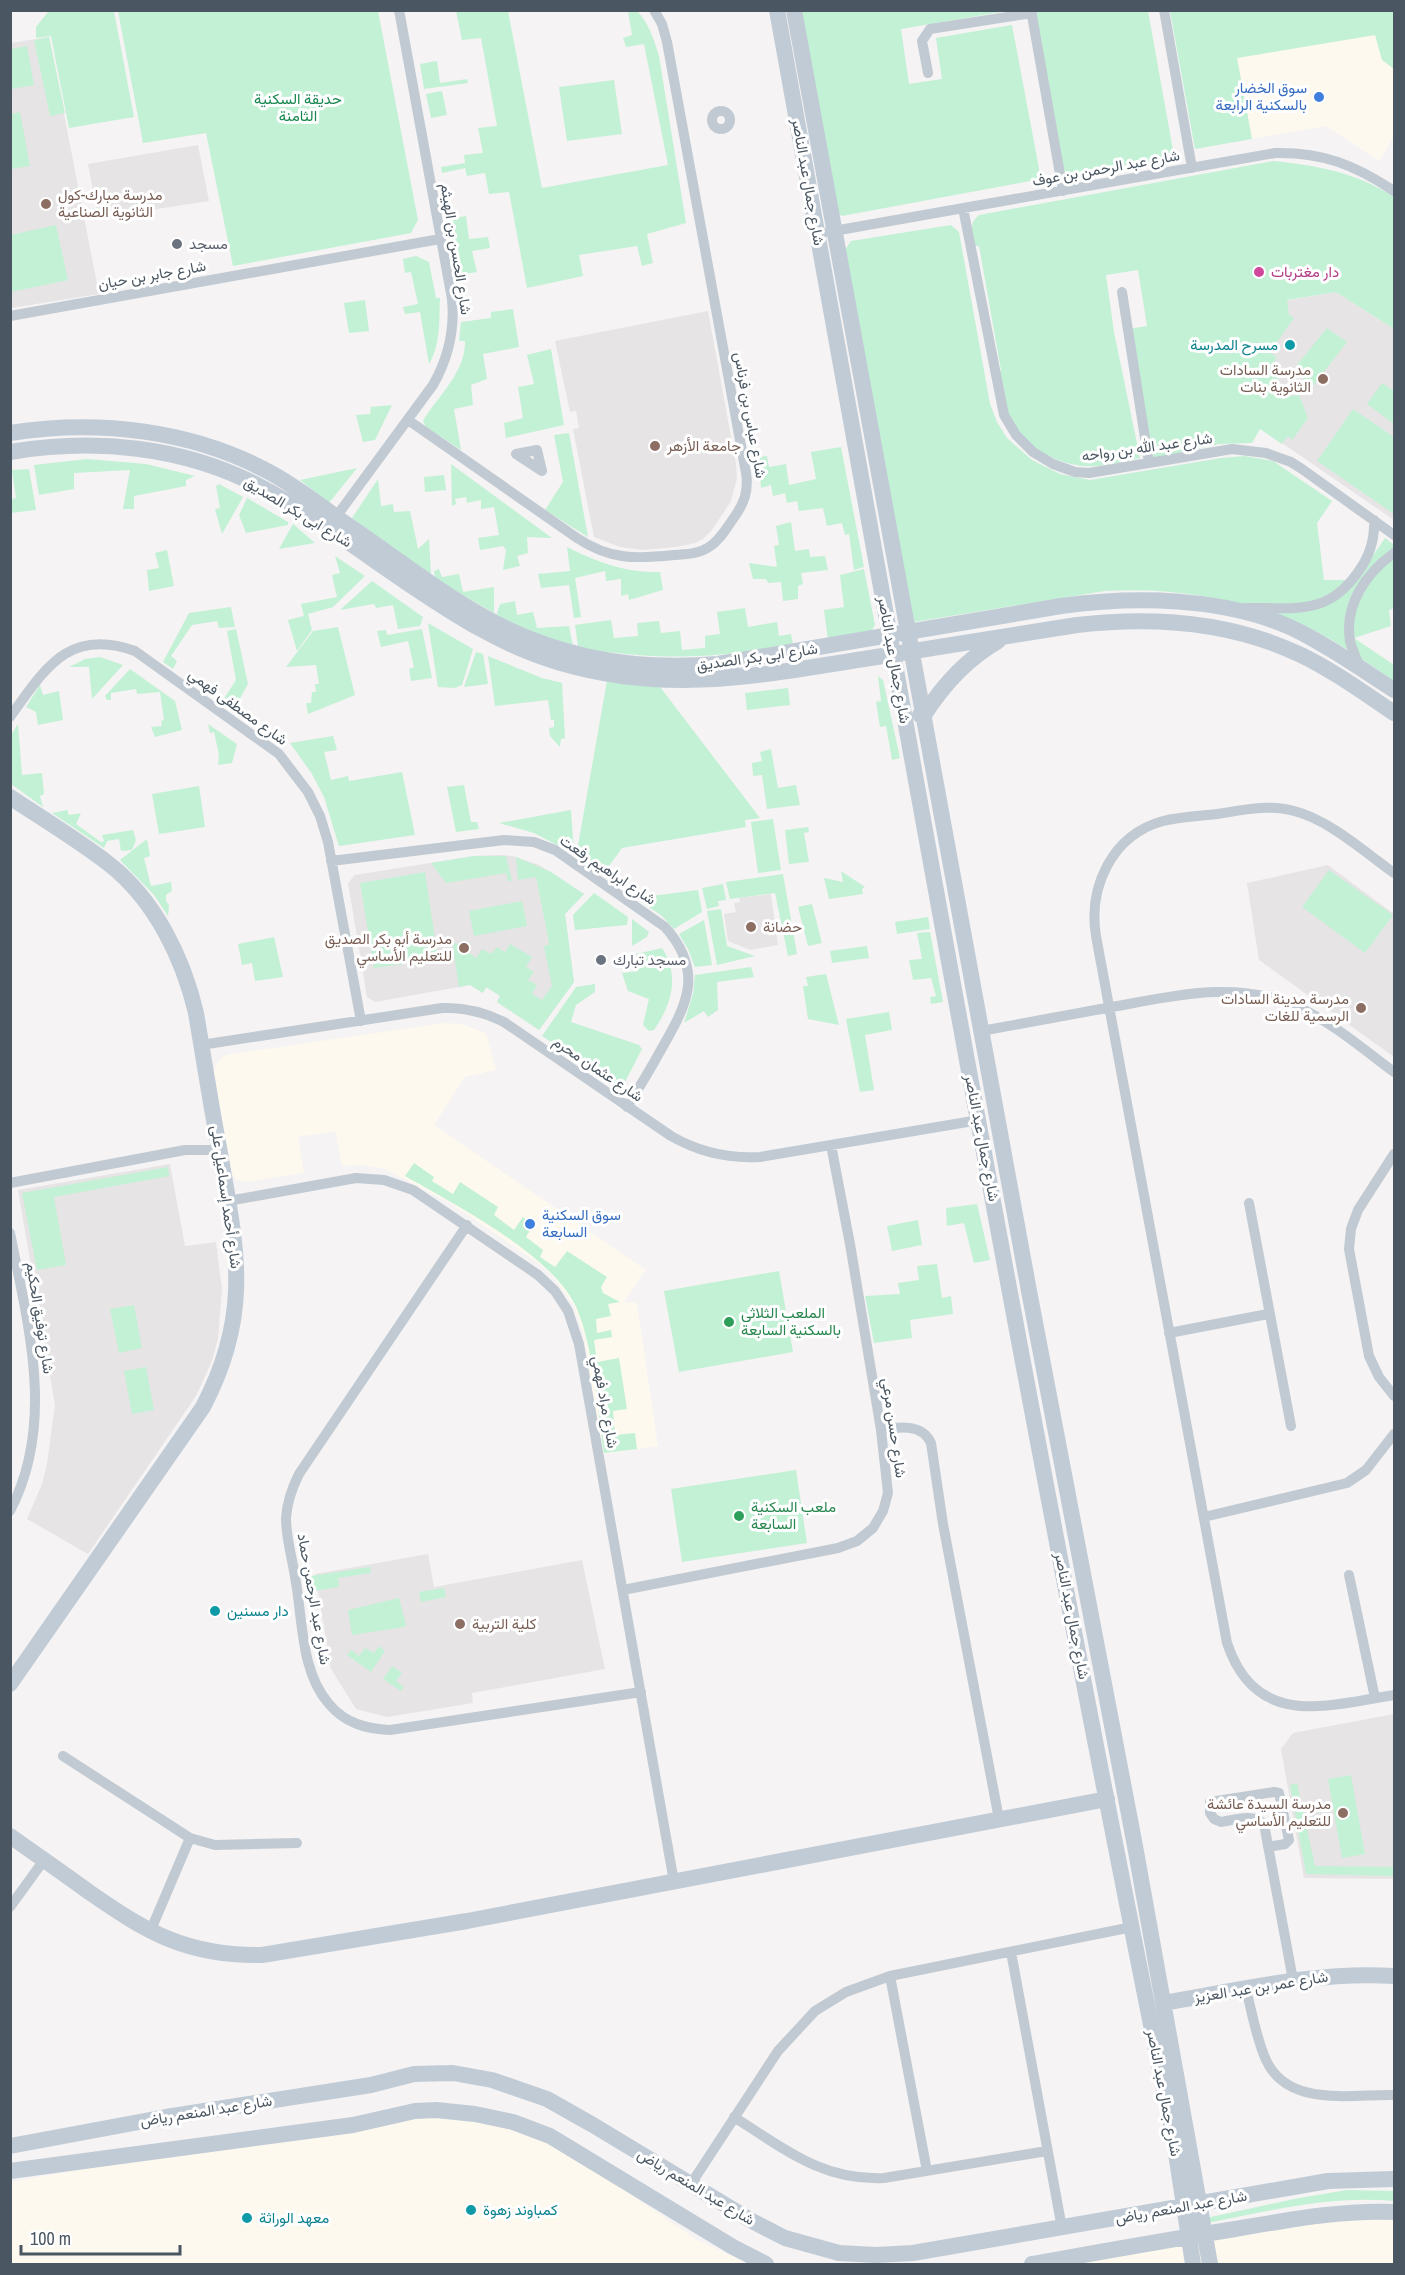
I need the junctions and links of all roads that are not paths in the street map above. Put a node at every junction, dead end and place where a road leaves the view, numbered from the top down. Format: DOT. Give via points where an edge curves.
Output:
graph roads {
  1 [pos="654,10"];
  2 [pos="777,10"];
  3 [pos="794,10"];
  4 [pos="1164,10"];
  5 [pos="401,11"];
  6 [pos="1032,12"];
  7 [pos="928,73"];
  8 [pos="1192,168"];
  9 [pos="1063,191"];
  10 [pos="1395,191"];
  11 [pos="963,208"];
  12 [pos="835,231"];
  13 [pos="817,234"];
  14 [pos="440,239"];
  15 [pos="1122,292"];
  16 [pos="10,316"];
  17 [pos="408,420"];
  18 [pos="10,433"];
  19 [pos="10,452"];
  20 [pos="1149,463"];
  21 [pos="1374,520"];
  22 [pos="332,523"];
  23 [pos="1395,535"];
  24 [pos="1395,553"];
  25 [pos="1221,608"];
  26 [pos="909,632"];
  27 [pos="889,635"];
  28 [pos="1004,637"];
  29 [pos="840,644"];
  30 [pos="912,651"];
  31 [pos="893,654"];
  32 [pos="844,662"];
  33 [pos="1360,668"];
  34 [pos="1395,690"];
  35 [pos="1395,713"];
  36 [pos="924,715"];
  37 [pos="10,717"];
  38 [pos="904,718"];
  39 [pos="10,797"];
  40 [pos="332,861"];
  41 [pos="1395,873"];
  42 [pos="1109,1008"];
  43 [pos="361,1021"];
  44 [pos="981,1031"];
  45 [pos="201,1045"];
  46 [pos="1395,1071"];
  47 [pos="627,1107"];
  48 [pos="979,1120"];
  49 [pos="831,1145"];
  50 [pos="219,1150"];
  51 [pos="1395,1154"];
  52 [pos="10,1183"];
  53 [pos="228,1201"];
  54 [pos="1249,1203"];
  55 [pos="466,1225"];
  56 [pos="10,1233"];
  57 [pos="1029,1291"];
  58 [pos="1011,1293"];
  59 [pos="1268,1314"];
  60 [pos="1169,1333"];
  61 [pos="1395,1396"];
  62 [pos="1291,1426"];
  63 [pos="881,1430"];
  64 [pos="1395,1434"];
  65 [pos="10,1511"];
  66 [pos="1204,1517"];
  67 [pos="1349,1575"];
  68 [pos="624,1590"];
  69 [pos="10,1684"];
  70 [pos="641,1692"];
  71 [pos="1395,1695"];
  72 [pos="1375,1698"];
  73 [pos="63,1755"];
  74 [pos="1107,1799"];
  75 [pos="999,1819"];
  76 [pos="10,1836"];
  77 [pos="190,1838"];
  78 [pos="297,1843"];
  79 [pos="1268,1847"];
  80 [pos="44,1860"];
  81 [pos="674,1882"];
  82 [pos="10,1907"];
  83 [pos="1132,1927"];
  84 [pos="150,1932"];
  85 [pos="1011,1952"];
  86 [pos="890,1976"];
  87 [pos="1395,1976"];
  88 [pos="1293,1980"];
  89 [pos="1246,1989"];
  90 [pos="1164,2003"];
  91 [pos="1395,2096"];
  92 [pos="734,2117"];
  93 [pos="10,2146"];
  94 [pos="1047,2151"];
  95 [pos="10,2171"];
  96 [pos="927,2171"];
  97 [pos="1395,2179"];
  98 [pos="691,2184"];
  99 [pos="1192,2206"];
  100 [pos="1395,2212"];
  101 [pos="1062,2228"];
  102 [pos="1196,2235"];
  103 [pos="766,2265"];
  104 [pos="1032,2265"];
  105 [pos="1193,2265"];
  106 [pos="1210,2265"];
  1 -- 17 [label="street, شارع عباس بن فرناس" via="667,42 748,479 739,511 718,539 702,551 637,559 613,555 577,538"];
  2 -- 13 [label="main road, شارع جمال عبد الناصر"];
  3 -- 12 [label="main road, شارع جمال عبد الناصر"];
  4 -- 8 [label="street"];
  5 -- 14 [label="street, شارع الحسن بن الهيثم"];
  6 -- 7 [label="street" via="930,29 922,40"];
  6 -- 9 [label="street"];
  8 -- 9 [label="street, شارع عبد الرحمن بن عوف"];
  8 -- 10 [label="street, شارع عبد الرحمن بن عوف" via="1275,153 1304,154 1353,166"];
  9 -- 11 [label="street, شارع عبد الرحمن بن عوف"];
  11 -- 12 [label="street, شارع عبد الرحمن بن عوف"];
  11 -- 20 [label="street, شارع عبد الله بن رواحه" via="1004,415 1016,435 1043,459 1075,472"];
  12 -- 13 [label="street, شارع عبد الرحمن بن عوف"];
  12 -- 26 [label="main road, شارع جمال عبد الناصر"];
  13 -- 27 [label="main road, شارع جمال عبد الناصر"];
  14 -- 16 [label="street, شارع جابر بن حيان"];
  14 -- 17 [label="street, شارع الحسن بن الهيثم" via="453,312 451,338 440,374"];
  15 -- 20 [label="street"];
  17 -- 22 [label="street, شارع الحسن بن الهيثم"];
  18 -- 22 [label="main road, شارع ابى بكر الصديق" via="104,428 180,439 273,473"];
  19 -- 22 [label="main road, شارع ابى بكر الصديق" via="83,444 176,455 261,487"];
  20 -- 21 [label="street, شارع عبد الله بن رواحه" via="1232,449 1266,453 1291,462"];
  21 -- 23 [label="street, شارع عبد الله بن رواحه"];
  21 -- 25 [label="street" via="1375,534 1367,561 1346,590 1329,600 1308,608"];
  22 -- 29 [label="main road, شارع ابى بكر الصديق" via="484,617 527,638 572,653 618,663 693,667"];
  22 -- 32 [label="main road, شارع ابى بكر الصديق" via="474,626 536,655 584,669 637,678 691,681 745,678"];
  24 -- 33 [label="street" via="1374,570 1353,603 1348,624 1350,644"];
  25 -- 26 [label="main road, شارع ابى بكر الصديق" via="1169,601 1104,601"];
  25 -- 33 [label="main road, شارع ابى بكر الصديق" via="1290,627"];
  26 -- 27 [label="main road, شارع ابى بكر الصديق"];
  26 -- 30 [label="main road, شارع جمال عبد الناصر"];
  27 -- 29 [label="main road, شارع ابى بكر الصديق"];
  27 -- 31 [label="main road, شارع جمال عبد الناصر"];
  28 -- 30 [label="main road, شارع ابى بكر الصديق"];
  28 -- 35 [label="main road, شارع ابى بكر الصديق" via="1123,621 1215,626 1268,641 1302,656"];
  28 -- 36 [label="main road" via="964,665"];
  29 -- 32 [label="main road"];
  30 -- 31 [label="main road, شارع ابى بكر الصديق"];
  30 -- 36 [label="main road, شارع جمال عبد الناصر"];
  31 -- 32 [label="main road, شارع ابى بكر الصديق"];
  31 -- 38 [label="main road, شارع جمال عبد الناصر"];
  33 -- 34 [label="main road, شارع ابى بكر الصديق"];
  36 -- 38 [label="main road"];
  36 -- 44 [label="main road, شارع جمال عبد الناصر"];
  37 -- 40 [label="street, شارع مصطفى فهمي" via="45,669 67,652 85,645 104,644 135,651 279,753 315,804"];
  38 -- 48 [label="main road, شارع جمال عبد الناصر"];
  39 -- 45 [label="main road, شارع أحمد إسماعيل على" via="110,865 146,904 183,970"];
  40 -- 43 [label="street, شارع مصطفى فهمي"];
  40 -- 47 [label="street, شارع ابراهيم رفعت" via="504,840 534,842 555,850 665,927 683,956 687,997 681,1016"];
  41 -- 42 [label="street" via="1323,822 1294,811 1262,808 1152,825 1118,851 1097,888 1094,924"];
  42 -- 44 [label="street"];
  42 -- 46 [label="street" via="1201,992 1263,996 1294,1005 1323,1020"];
  42 -- 60 [label="street"];
  43 -- 45 [label="street, شارع عثمان محرم"];
  43 -- 47 [label="street, شارع عثمان محرم" via="442,1008 483,1012 504,1022"];
  44 -- 57 [label="main road, شارع جمال عبد الناصر"];
  45 -- 50 [label="main road, شارع أحمد إسماعيل على"];
  47 -- 49 [label="street, شارع عثمان محرم" via="684,1143 723,1156 760,1157"];
  48 -- 49 [label="street, شارع عثمان محرم"];
  48 -- 58 [label="main road, شارع جمال عبد الناصر"];
  49 -- 63 [label="street, شارع حسن مرعي"];
  50 -- 52 [label="street" via="185,1150"];
  50 -- 53 [label="main road, شارع أحمد إسماعيل على"];
  51 -- 61 [label="street" via="1358,1210 1349,1249 1369,1356 1379,1377"];
  53 -- 55 [label="street, شارع مراد فهمي" via="375,1178 413,1190"];
  53 -- 69 [label="main road, شارع أحمد إسماعيل على" via="237,1259 236,1301 230,1340 211,1391"];
  54 -- 59 [label="street"];
  55 -- 68 [label="street, شارع مراد فهمي" via="547,1282 573,1322"];
  55 -- 70 [label="street, شارع عبد الرحمن حماد" via="299,1474 287,1503 286,1534 315,1681 328,1704 344,1718 366,1728 390,1730"];
  56 -- 65 [label="street, شارع توفيق الحكيم" via="36,1385 35,1425 28,1464"];
  57 -- 58 [label="main road"];
  57 -- 90 [label="main road, شارع جمال عبد الناصر"];
  58 -- 74 [label="main road, شارع جمال عبد الناصر"];
  59 -- 60 [label="street"];
  59 -- 62 [label="street"];
  60 -- 66 [label="street"];
  63 -- 68 [label="street, شارع حسن مرعي" via="887,1502 873,1528 857,1541"];
  63 -- 75 [label="street" via="911,1427 931,1443"];
  64 -- 66 [label="street" via="1366,1470 1347,1484"];
  66 -- 72 [label="street" via="1227,1643 1237,1666 1252,1685 1273,1699 1296,1707"];
  67 -- 72 [label="street"];
  68 -- 70 [label="street, شارع مراد فهمي"];
  70 -- 81 [label="street, شارع مراد فهمي"];
  71 -- 72 [label="street"];
  73 -- 77 [label="street"];
  74 -- 75 [label="main road"];
  74 -- 83 [label="main road, شارع جمال عبد الناصر"];
  75 -- 81 [label="main road"];
  76 -- 80 [label="main road"];
  77 -- 78 [label="street" via="215,1845"];
  77 -- 84 [label="street"];
  79 -- 79 [label="street" via="1261,1821 1248,1817 1217,1821 1210,1813 1210,1802 1279,1793 1289,1840"];
  79 -- 88 [label="street"];
  80 -- 82 [label="street"];
  80 -- 84 [label="main road"];
  81 -- 84 [label="main road" via="262,1955 204,1951"];
  83 -- 85 [label="street"];
  83 -- 99 [label="main road, شارع جمال عبد الناصر" via="1173,2134"];
  85 -- 86 [label="street"];
  85 -- 94 [label="street"];
  86 -- 92 [label="street" via="846,1992 815,2011 778,2051"];
  86 -- 96 [label="street"];
  87 -- 88 [label="main road, شارع عمر بن عبد العزيز"];
  88 -- 89 [label="main road, شارع عمر بن عبد العزيز"];
  89 -- 90 [label="main road, شارع عمر بن عبد العزيز"];
  89 -- 91 [label="street" via="1266,2062 1286,2084 1314,2095"];
  90 -- 99 [label="main road, شارع جمال عبد الناصر"];
  92 -- 96 [label="street" via="800,2159 829,2172 872,2179"];
  92 -- 98 [label="street"];
  93 -- 98 [label="main road, شارع عبد المنعم رياض" via="371,2085 414,2073 453,2073 511,2085 547,2099"];
  94 -- 96 [label="street"];
  94 -- 101 [label="street"];
  95 -- 103 [label="main road" via="353,2125 415,2111 475,2114 513,2122 550,2136"];
  97 -- 99 [label="main road, شارع عبد المنعم رياض" via="1328,2181"];
  98 -- 101 [label="main road, شارع عبد المنعم رياض" via="768,2230 839,2253 895,2255"];
  99 -- 101 [label="main road, شارع عبد المنعم رياض"];
  99 -- 102 [label="main road, شارع جمال عبد الناصر"];
  100 -- 102 [label="main road, شارع عبد المنعم رياض" via="1322,2214"];
  102 -- 104 [label="main road, شارع عبد المنعم رياض"];
  102 -- 105 [label="main road, شارع جمال عبد الناصر"];
  102 -- 106 [label="main road, شارع جمال عبد الناصر"];
}
